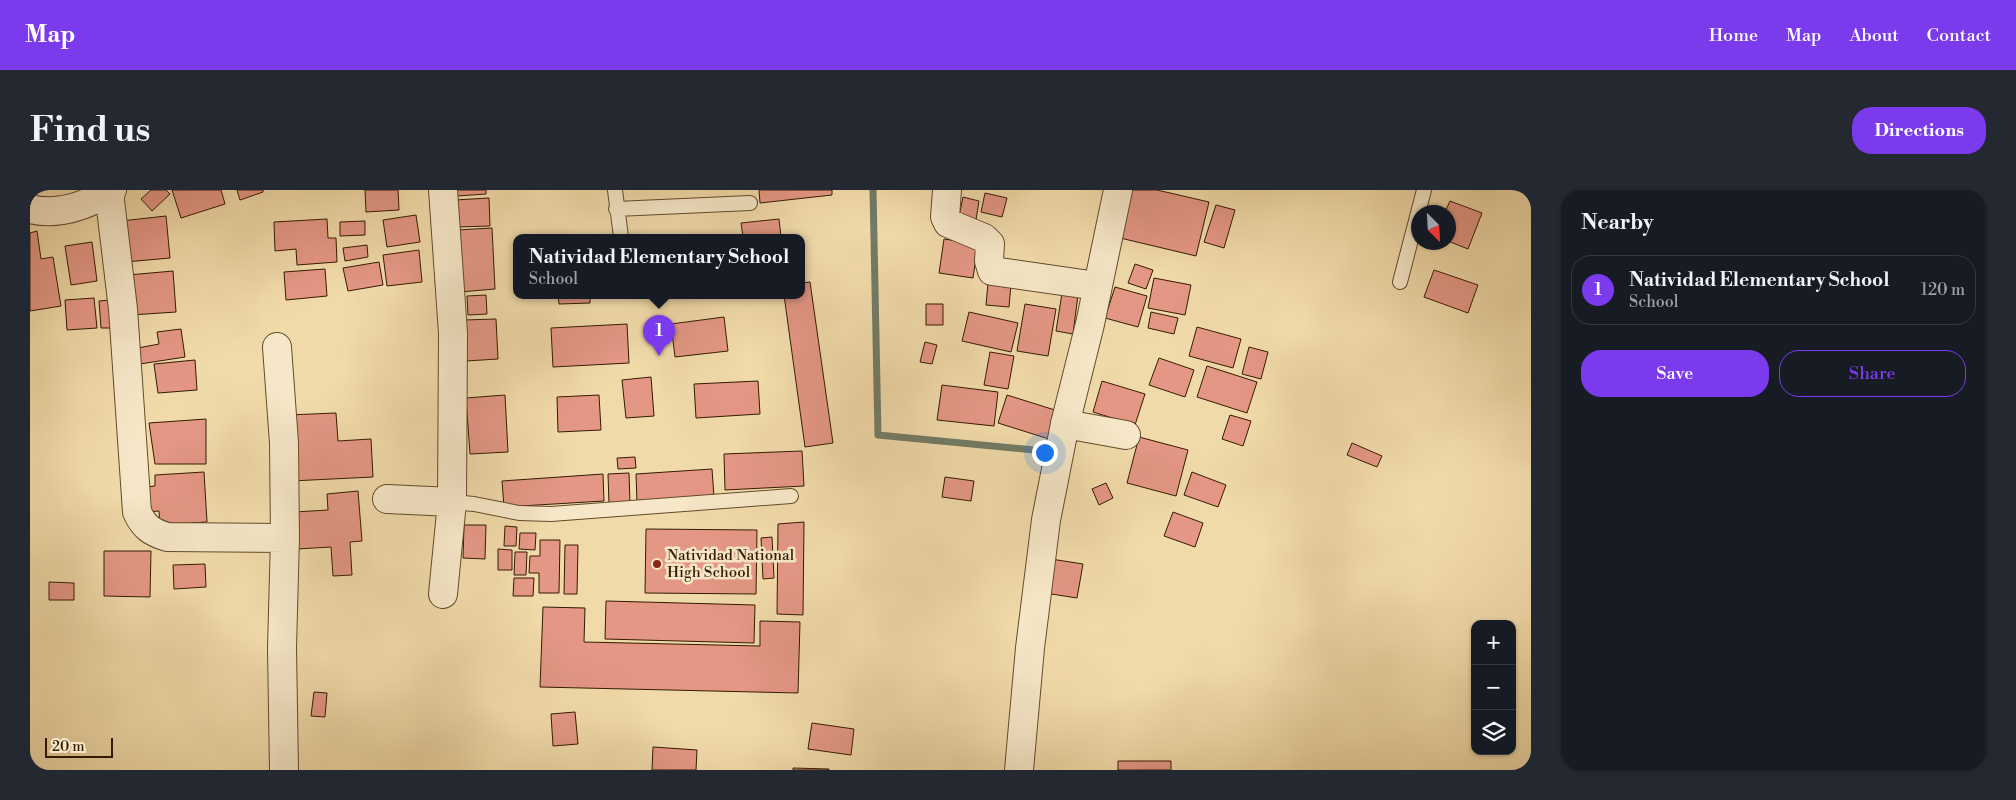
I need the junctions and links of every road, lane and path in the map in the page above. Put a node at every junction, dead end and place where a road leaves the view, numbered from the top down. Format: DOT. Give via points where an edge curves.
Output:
graph roads {
  1 [pos="444,190"];
  2 [pos="616,190"];
  3 [pos="948,190"];
  4 [pos="1118,190"];
  5 [pos="1424,190"];
  6 [pos="111,191"];
  7 [pos="750,203"];
  8 [pos="616,209"];
  9 [pos="30,210"];
  10 [pos="620,234"];
  11 [pos="1400,282"];
  12 [pos="1097,286"];
  13 [pos="277,347"];
  14 [pos="1065,424"];
  15 [pos="1126,435"];
  16 [pos="791,496"];
  17 [pos="387,499"];
  18 [pos="452,502"];
  19 [pos="285,538"];
  20 [pos="443,594"];
  21 [pos="284,770"];
  22 [pos="1019,770"];
  1 -- 18 [label="street" via="453,333"];
  2 -- 8 [label="lane"];
  3 -- 12 [label="street" via="948,223 984,238 990,244 992,270"];
  4 -- 12 [label="street"];
  5 -- 11 [label="lane"];
  6 -- 9 [label="street" via="70,209 44,213"];
  6 -- 19 [label="street" via="137,512 143,524 151,532 167,537"];
  7 -- 8 [label="lane"];
  8 -- 10 [label="lane"];
  12 -- 14 [label="street"];
  13 -- 19 [label="street" via="284,443"];
  14 -- 15 [label="street"];
  14 -- 22 [label="street" via="1046,520"];
  16 -- 18 [label="lane" via="551,514 519,513"];
  17 -- 18 [label="street"];
  18 -- 20 [label="street"];
  19 -- 21 [label="street" via="282,648"];
}
